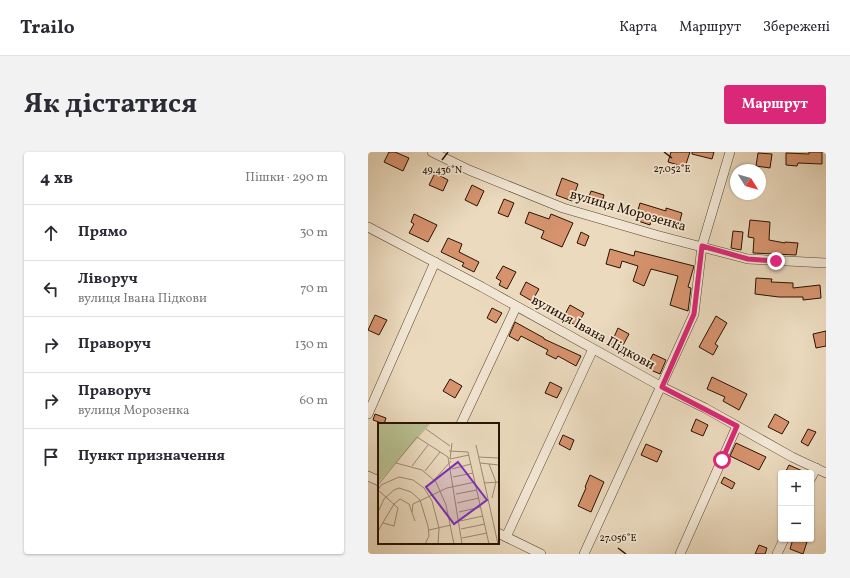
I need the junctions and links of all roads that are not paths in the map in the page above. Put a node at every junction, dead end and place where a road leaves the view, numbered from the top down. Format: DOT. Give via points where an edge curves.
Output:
graph roads {
  1 [pos="432,152"];
  2 [pos="730,152"];
  3 [pos="368,227"];
  4 [pos="702,246"];
  5 [pos="435,262"];
  6 [pos="826,263"];
  7 [pos="516,307"];
  8 [pos="593,349"];
  9 [pos="662,387"];
  10 [pos="368,414"];
  11 [pos="461,423"];
  12 [pos="737,426"];
  13 [pos="816,468"];
  14 [pos="814,472"];
  15 [pos="826,473"];
  16 [pos="368,476"];
  17 [pos="378,481"];
  18 [pos="502,535"];
  19 [pos="783,542"];
  20 [pos="541,554"];
  21 [pos="584,554"];
  22 [pos="680,554"];
  23 [pos="777,554"];
  1 -- 4 [label="street, вулиця Морозенка" via="469,170 563,208"];
  2 -- 4 [label="street"];
  3 -- 5 [label="street, вулиця Івана Підкови"];
  4 -- 6 [label="street, вулиця Морозенка" via="748,259"];
  4 -- 9 [label="street" via="694,314"];
  5 -- 7 [label="street, вулиця Івана Підкови"];
  5 -- 10 [label="street"];
  7 -- 8 [label="street, вулиця Івана Підкови"];
  7 -- 11 [label="street"];
  8 -- 9 [label="street, вулиця Івана Підкови"];
  8 -- 18 [label="street"];
  9 -- 12 [label="street, вулиця Івана Підкови"];
  9 -- 21 [label="street"];
  12 -- 13 [label="street, вулиця Івана Підкови"];
  12 -- 22 [label="street"];
  13 -- 14 [label="street"];
  13 -- 15 [label="street, вулиця Івана Підкови"];
  16 -- 17 [label="street"];
  18 -- 20 [label="street"];
  19 -- 23 [label="street"];
}
